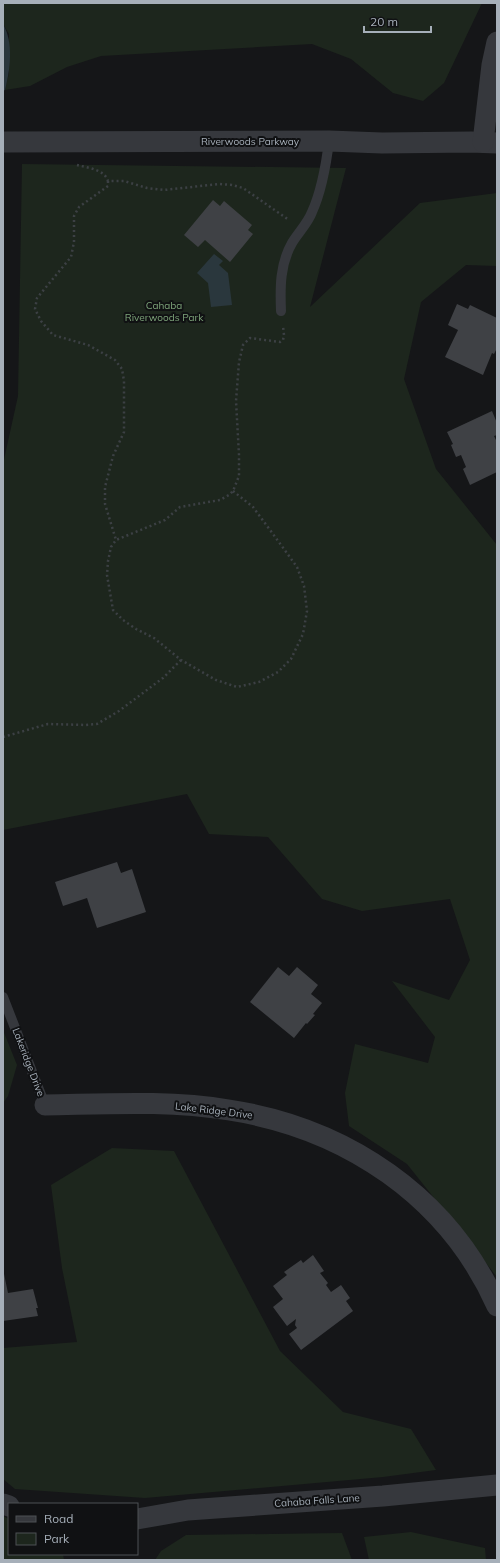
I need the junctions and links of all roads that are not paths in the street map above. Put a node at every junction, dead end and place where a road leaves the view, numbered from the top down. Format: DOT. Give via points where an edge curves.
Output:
graph roads {
  1 [pos="497,42"];
  2 [pos="329,141"];
  3 [pos="3,142"];
  4 [pos="490,143"];
  5 [pos="281,311"];
  6 [pos="3,996"];
  7 [pos="45,1105"];
  8 [pos="497,1306"];
  9 [pos="497,1484"];
  10 [pos="138,1519"];
  1 -- 4 [label="street" via="492,65"];
  2 -- 3 [label="street, Riverwoods Parkway"];
  2 -- 4 [label="street, Riverwoods Parkway"];
  2 -- 5 [label="lane" via="319,196 312,214 285,256"];
  6 -- 7 [label="lane, Lakeridge Drive"];
  7 -- 8 [label="street, Lake Ridge Drive" via="172,1104 270,1118 319,1134 378,1166 403,1184 440,1218 468,1253"];
  9 -- 10 [label="street, Cahaba Falls Lane" via="383,1496 188,1510"];
}
